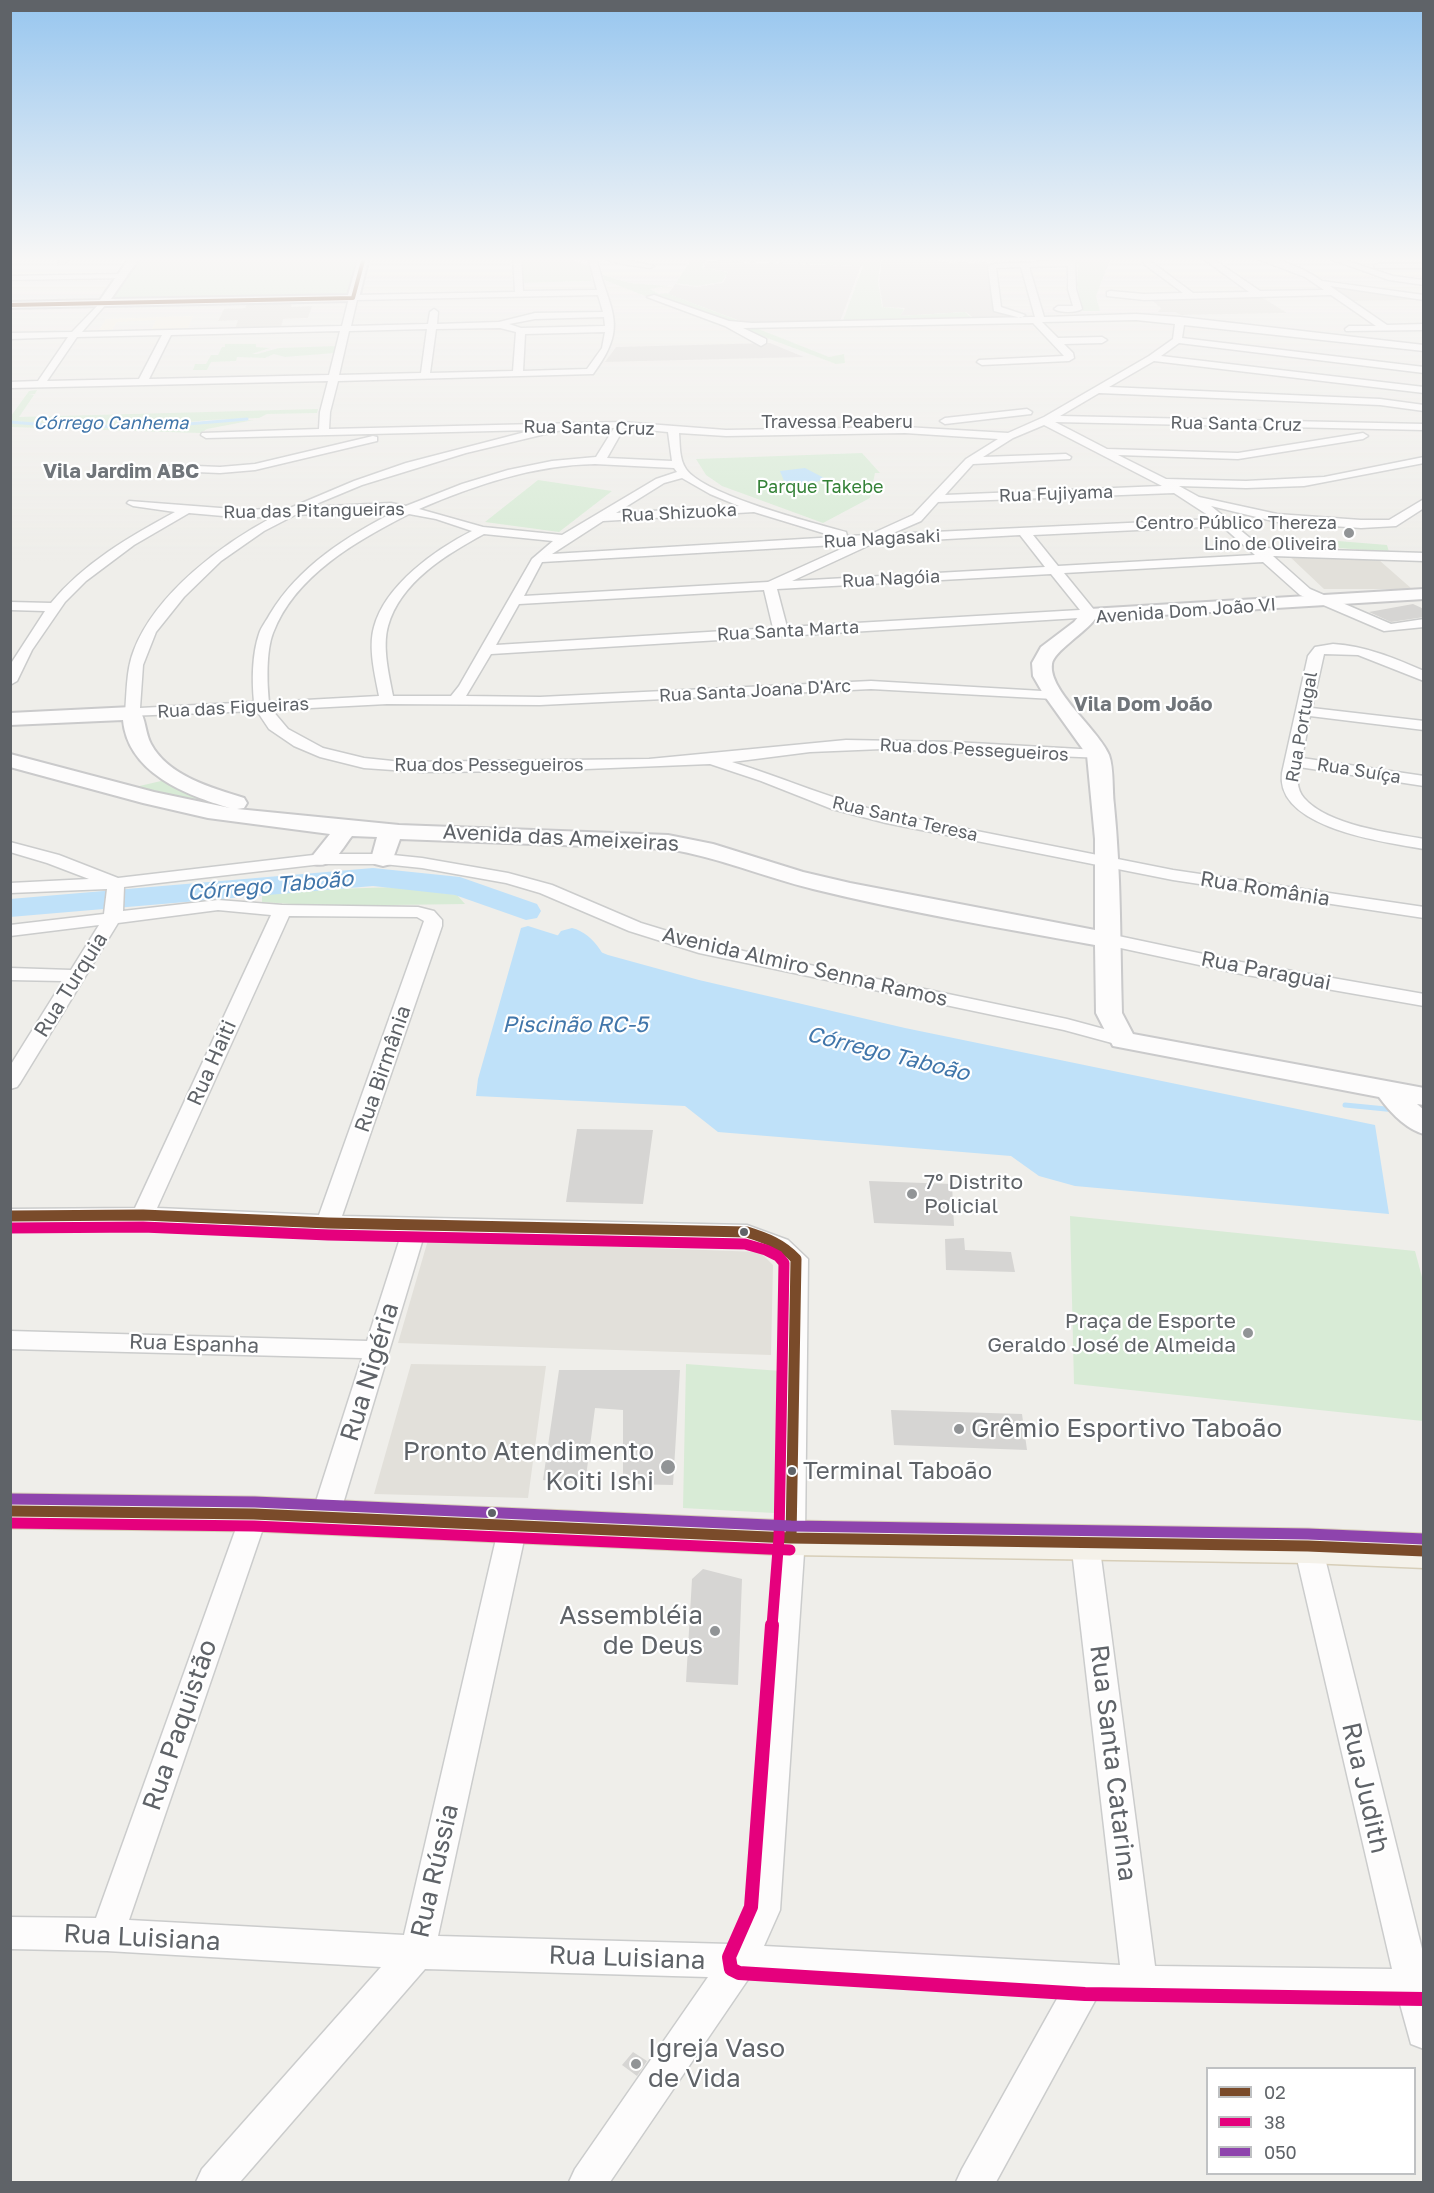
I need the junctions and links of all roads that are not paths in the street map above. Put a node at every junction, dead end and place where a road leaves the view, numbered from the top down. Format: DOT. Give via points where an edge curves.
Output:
graph roads {
  1 [pos="57,359"];
  2 [pos="154,359"];
  3 [pos="339,359"];
  4 [pos="427,359"];
  5 [pos="519,359"];
  6 [pos="601,359"];
  7 [pos="1062,359"];
  8 [pos="1150,359"];
  9 [pos="1163,359"];
  10 [pos="1334,359"];
  11 [pos="1413,359"];
  12 [pos="982,362"];
  13 [pos="1232,368"];
  14 [pos="1405,368"];
  15 [pos="1424,370"];
  16 [pos="518,374"];
  17 [pos="1222,374"];
  18 [pos="425,377"];
  19 [pos="334,379"];
  20 [pos="1212,381"];
  21 [pos="142,383"];
  22 [pos="10,385"];
  23 [pos="40,385"];
  24 [pos="1391,386"];
  25 [pos="1098,390"];
  26 [pos="1424,390"];
  27 [pos="1193,394"];
  28 [pos="1380,402"];
  29 [pos="1424,408"];
  30 [pos="1027,412"];
  31 [pos="585,414"];
  32 [pos="651,416"];
  33 [pos="453,418"];
  34 [pos="1047,420"];
  35 [pos="741,421"];
  36 [pos="621,425"];
  37 [pos="564,426"];
  38 [pos="324,427"];
  39 [pos="411,429"];
  40 [pos="1424,429"];
  41 [pos="673,430"];
  42 [pos="206,435"];
  43 [pos="1009,436"];
  44 [pos="1104,451"];
  45 [pos="1066,457"];
  46 [pos="1424,460"];
  47 [pos="970,461"];
  48 [pos="599,462"];
  49 [pos="172,468"];
  50 [pos="681,470"];
  51 [pos="1164,482"];
  52 [pos="1177,489"];
  53 [pos="1192,498"];
  54 [pos="935,500"];
  55 [pos="1424,502"];
  56 [pos="133,503"];
  57 [pos="408,509"];
  58 [pos="758,509"];
  59 [pos="187,510"];
  60 [pos="298,510"];
  61 [pos="599,517"];
  62 [pos="1226,522"];
  63 [pos="482,530"];
  64 [pos="1024,532"];
  65 [pos="832,537"];
  66 [pos="564,539"];
  67 [pos="872,539"];
  68 [pos="842,553"];
  69 [pos="1265,555"];
  70 [pos="1424,557"];
  71 [pos="538,559"];
  72 [pos="1055,570"];
  73 [pos="770,586"];
  74 [pos="1424,594"];
  75 [pos="514,600"];
  76 [pos="1325,600"];
  77 [pos="10,606"];
  78 [pos="54,607"];
  79 [pos="1090,614"];
  80 [pos="1424,623"];
  81 [pos="782,631"];
  82 [pos="1392,638"];
  83 [pos="486,650"];
  84 [pos="1401,667"];
  85 [pos="1424,677"];
  86 [pos="10,681"];
  87 [pos="1054,695"];
  88 [pos="387,700"];
  89 [pos="455,700"];
  90 [pos="263,708"];
  91 [pos="1304,711"];
  92 [pos="132,713"];
  93 [pos="10,719"];
  94 [pos="1424,726"];
  95 [pos="1098,755"];
  96 [pos="707,759"];
  97 [pos="10,760"];
  98 [pos="1294,761"];
  99 [pos="165,772"];
  100 [pos="1424,781"];
  101 [pos="119,789"];
  102 [pos="289,823"];
  103 [pos="345,829"];
  104 [pos="391,830"];
  105 [pos="1424,844"];
  106 [pos="10,847"];
  107 [pos="383,858"];
  108 [pos="53,859"];
  109 [pos="322,860"];
  110 [pos="1107,863"];
  111 [pos="116,885"];
  112 [pos="14,888"];
  113 [pos="282,910"];
  114 [pos="1424,913"];
  115 [pos="114,914"];
  116 [pos="10,931"];
  117 [pos="1109,940"];
  118 [pos="10,974"];
  119 [pos="77,976"];
  120 [pos="1424,1000"];
  121 [pos="1123,1040"];
  122 [pos="14,1072"];
  123 [pos="1388,1089"];
  124 [pos="1424,1097"];
  125 [pos="1424,1125"];
  126 [pos="143,1215"];
  127 [pos="10,1216"];
  128 [pos="328,1224"];
  129 [pos="415,1226"];
  130 [pos="10,1340"];
  131 [pos="377,1350"];
  132 [pos="10,1511"];
  133 [pos="254,1514"];
  134 [pos="325,1517"];
  135 [pos="513,1526"];
  136 [pos="791,1538"];
  137 [pos="1085,1542"];
  138 [pos="1308,1546"];
  139 [pos="1424,1551"];
  140 [pos="10,1933"];
  141 [pos="107,1935"];
  142 [pos="417,1952"];
  143 [pos="741,1961"];
  144 [pos="1086,1982"];
  145 [pos="1140,1984"];
  146 [pos="1418,1987"];
  147 [pos="1424,2031"];
  148 [pos="215,2182"];
  149 [pos="588,2182"];
  150 [pos="975,2182"];
  1 -- 23 [label="street"];
  2 -- 21 [label="street"];
  3 -- 19 [label="street"];
  4 -- 18 [label="street"];
  5 -- 16 [label="street"];
  6 -- 16 [label="street" via="593,376"];
  7 -- 12 [label="street"];
  8 -- 25 [label="street"];
  9 -- 13 [label="street"];
  10 -- 14 [label="street"];
  11 -- 14 [label="street"];
  13 -- 17 [label="street"];
  13 -- 24 [label="street"];
  14 -- 15 [label="street"];
  14 -- 24 [label="street"];
  16 -- 18 [label="street"];
  18 -- 19 [label="street"];
  19 -- 21 [label="street"];
  19 -- 38 [label="street"];
  20 -- 27 [label="street"];
  21 -- 23 [label="street"];
  22 -- 23 [label="street"];
  24 -- 26 [label="street"];
  24 -- 28 [label="street"];
  25 -- 27 [label="street"];
  25 -- 34 [label="street"];
  27 -- 28 [label="street"];
  28 -- 29 [label="street"];
  30 -- 35 [label="street, Travessa Peaberu" via="936,422"];
  31 -- 32 [label="street"];
  33 -- 38 [label="street"];
  34 -- 40 [label="street, Rua Santa Cruz"];
  34 -- 43 [label="street"];
  34 -- 44 [label="street"];
  36 -- 37 [label="street, Rua Santa Cruz"];
  36 -- 41 [label="street, Rua Santa Cruz"];
  36 -- 48 [label="street"];
  37 -- 39 [label="street, Rua Santa Cruz"];
  37 -- 60 [label="street" via="403,467"];
  38 -- 39 [label="street, Rua Santa Cruz"];
  38 -- 42 [label="street, Rua Santa Cruz"];
  39 -- 49 [label="street" via="255,467"];
  40 -- 44 [label="street" via="1238,456"];
  41 -- 43 [label="street, Rua Santa Cruz" via="913,430"];
  41 -- 50 [label="street"];
  43 -- 47 [label="street"];
  44 -- 51 [label="street"];
  45 -- 47 [label="street"];
  46 -- 51 [label="street" via="1280,485"];
  47 -- 54 [label="street"];
  48 -- 50 [label="street"];
  48 -- 57 [label="street" via="556,463 523,470"];
  50 -- 58 [label="street"];
  50 -- 61 [label="street"];
  51 -- 52 [label="street"];
  52 -- 53 [label="street"];
  52 -- 54 [label="street, Rua Fujiyama"];
  53 -- 55 [label="street" via="1277,518 1361,524 1392,523"];
  53 -- 62 [label="street"];
  54 -- 67 [label="street" via="917,518"];
  56 -- 59 [label="street, Rua das Pitangueiras"];
  57 -- 60 [label="street, Rua das Pitangueiras"];
  57 -- 63 [label="street, Rua das Pitangueiras"];
  57 -- 90 [label="street" via="376,524 336,551 315,567 282,603 265,639 259,666"];
  58 -- 61 [label="street, Rua Shizuoka"];
  58 -- 65 [label="street"];
  59 -- 60 [label="street, Rua das Pitangueiras" via="246,514"];
  59 -- 78 [label="street" via="103,561"];
  60 -- 92 [label="street" via="217,557 159,616 137,659"];
  61 -- 66 [label="street"];
  62 -- 64 [label="street, Rua Nagasaki"];
  62 -- 69 [label="street"];
  63 -- 66 [label="street, Rua das Pitangueiras"];
  63 -- 88 [label="street" via="431,561 399,592 391,606 380,628 381,670"];
  64 -- 67 [label="street, Rua Nagasaki"];
  64 -- 72 [label="street"];
  65 -- 67 [label="street, Rua Nagasaki"];
  65 -- 68 [label="street"];
  65 -- 71 [label="street, Rua Nagasaki"];
  66 -- 71 [label="street"];
  67 -- 68 [label="street"];
  68 -- 73 [label="street"];
  69 -- 70 [label="street, Rua Nagóia"];
  69 -- 72 [label="street, Rua Nagóia"];
  69 -- 76 [label="street" via="1305,592"];
  71 -- 75 [label="street"];
  72 -- 73 [label="street, Rua Nagóia"];
  72 -- 79 [label="street"];
  73 -- 75 [label="street, Rua Nagóia"];
  73 -- 81 [label="street"];
  74 -- 76 [label="street, Avenida Dom João VI"];
  75 -- 83 [label="street"];
  76 -- 79 [label="street, Avenida Dom João VI"];
  76 -- 82 [label="street"];
  77 -- 78 [label="street"];
  78 -- 86 [label="street" via="24,649"];
  79 -- 81 [label="street, Rua Santa Marta"];
  79 -- 87 [label="street, Avenida Dom João VI" via="1081,627 1048,651 1042,663 1043,676"];
  80 -- 82 [label="street"];
  81 -- 83 [label="street, Rua Santa Marta"];
  82 -- 84 [label="street"];
  83 -- 89 [label="street"];
  84 -- 85 [label="street"];
  84 -- 91 [label="street, Rua Portugal" via="1343,648 1320,650 1315,656"];
  87 -- 89 [label="street, Rua Santa Joana D'Arc" via="871,685 540,701"];
  87 -- 95 [label="street, Avenida Dom João VI"];
  88 -- 89 [label="street, Rua das Figueiras"];
  88 -- 90 [label="street, Rua das Figueiras"];
  90 -- 92 [label="street, Rua das Figueiras"];
  90 -- 96 [label="street, Rua dos Pessegueiros" via="283,732 304,745 325,754 387,766 516,767"];
  91 -- 94 [label="street"];
  91 -- 98 [label="street, Rua Portugal"];
  92 -- 93 [label="street, Rua das Figueiras"];
  92 -- 99 [label="street" via="134,732 144,751"];
  95 -- 96 [label="street, Rua dos Pessegueiros" via="883,744 807,747"];
  95 -- 110 [label="street"];
  96 -- 110 [label="street, Rua Santa Teresa" via="838,806"];
  97 -- 101 [label="street, Avenida das Ameixeiras"];
  98 -- 100 [label="street, Rua Suíça"];
  98 -- 105 [label="street, Rua Portugal" via="1289,788 1307,808 1351,829"];
  99 -- 101 [label="street" via="147,782"];
  99 -- 102 [label="street" via="208,793"];
  101 -- 102 [label="street, Avenida das Ameixeiras" via="205,810"];
  102 -- 103 [label="street, Avenida das Ameixeiras"];
  103 -- 104 [label="street, Avenida das Ameixeiras"];
  103 -- 109 [label="street"];
  104 -- 107 [label="street"];
  104 -- 117 [label="street, Avenida das Ameixeiras" via="692,845 851,891"];
  106 -- 108 [label="street"];
  107 -- 109 [label="street, Avenida Almiro Senna Ramos"];
  107 -- 121 [label="street, Avenida Almiro Senna Ramos" via="508,878 706,949"];
  108 -- 111 [label="street"];
  108 -- 112 [label="street"];
  109 -- 111 [label="street, Avenida Almiro Senna Ramos"];
  110 -- 114 [label="street, Rua România"];
  110 -- 117 [label="street"];
  111 -- 112 [label="street, Avenida Almiro Senna Ramos"];
  111 -- 115 [label="street, Rua Turquia"];
  113 -- 115 [label="street" via="218,905"];
  113 -- 126 [label="street, Rua Haiti"];
  113 -- 128 [label="street, Rua Birmânia" via="405,911 428,915 433,920"];
  115 -- 116 [label="street"];
  115 -- 119 [label="street, Rua Turquia"];
  117 -- 120 [label="street, Rua Paraguai"];
  117 -- 121 [label="street" via="1109,1013"];
  118 -- 119 [label="street"];
  119 -- 122 [label="street, Rua Turquia"];
  121 -- 123 [label="street, Avenida Almiro Senna Ramos"];
  123 -- 124 [label="street, Avenida Almiro Senna Ramos"];
  123 -- 125 [label="street"];
  126 -- 127 [label="street"];
  126 -- 128 [label="street"];
  128 -- 129 [label="street"];
  129 -- 131 [label="street, Rua Nigéria"];
  129 -- 136 [label="street" via="747,1232 786,1247 796,1259"];
  130 -- 131 [label="street, Rua Espanha"];
  131 -- 134 [label="street, Rua Nigéria"];
  132 -- 133 [label="main road"];
  133 -- 134 [label="main road"];
  133 -- 141 [label="street, Rua Paquistão"];
  134 -- 135 [label="main road"];
  135 -- 136 [label="main road"];
  135 -- 142 [label="street, Rua Rússia"];
  136 -- 137 [label="main road"];
  136 -- 143 [label="street" via="763,1910"];
  137 -- 138 [label="main road"];
  137 -- 145 [label="street, Rua Santa Catarina"];
  138 -- 139 [label="main road"];
  138 -- 146 [label="street, Rua Judith"];
  140 -- 141 [label="street, Rua Luisiana"];
  141 -- 142 [label="street, Rua Luisiana"];
  142 -- 143 [label="street, Rua Luisiana"];
  142 -- 148 [label="street, Rua Rússia"];
  143 -- 144 [label="street, Rua Luisiana"];
  143 -- 149 [label="street"];
  144 -- 145 [label="street, Rua Luisiana"];
  144 -- 150 [label="street"];
  145 -- 146 [label="street, Rua Luisiana"];
  146 -- 147 [label="street, Rua Judith"];
}
